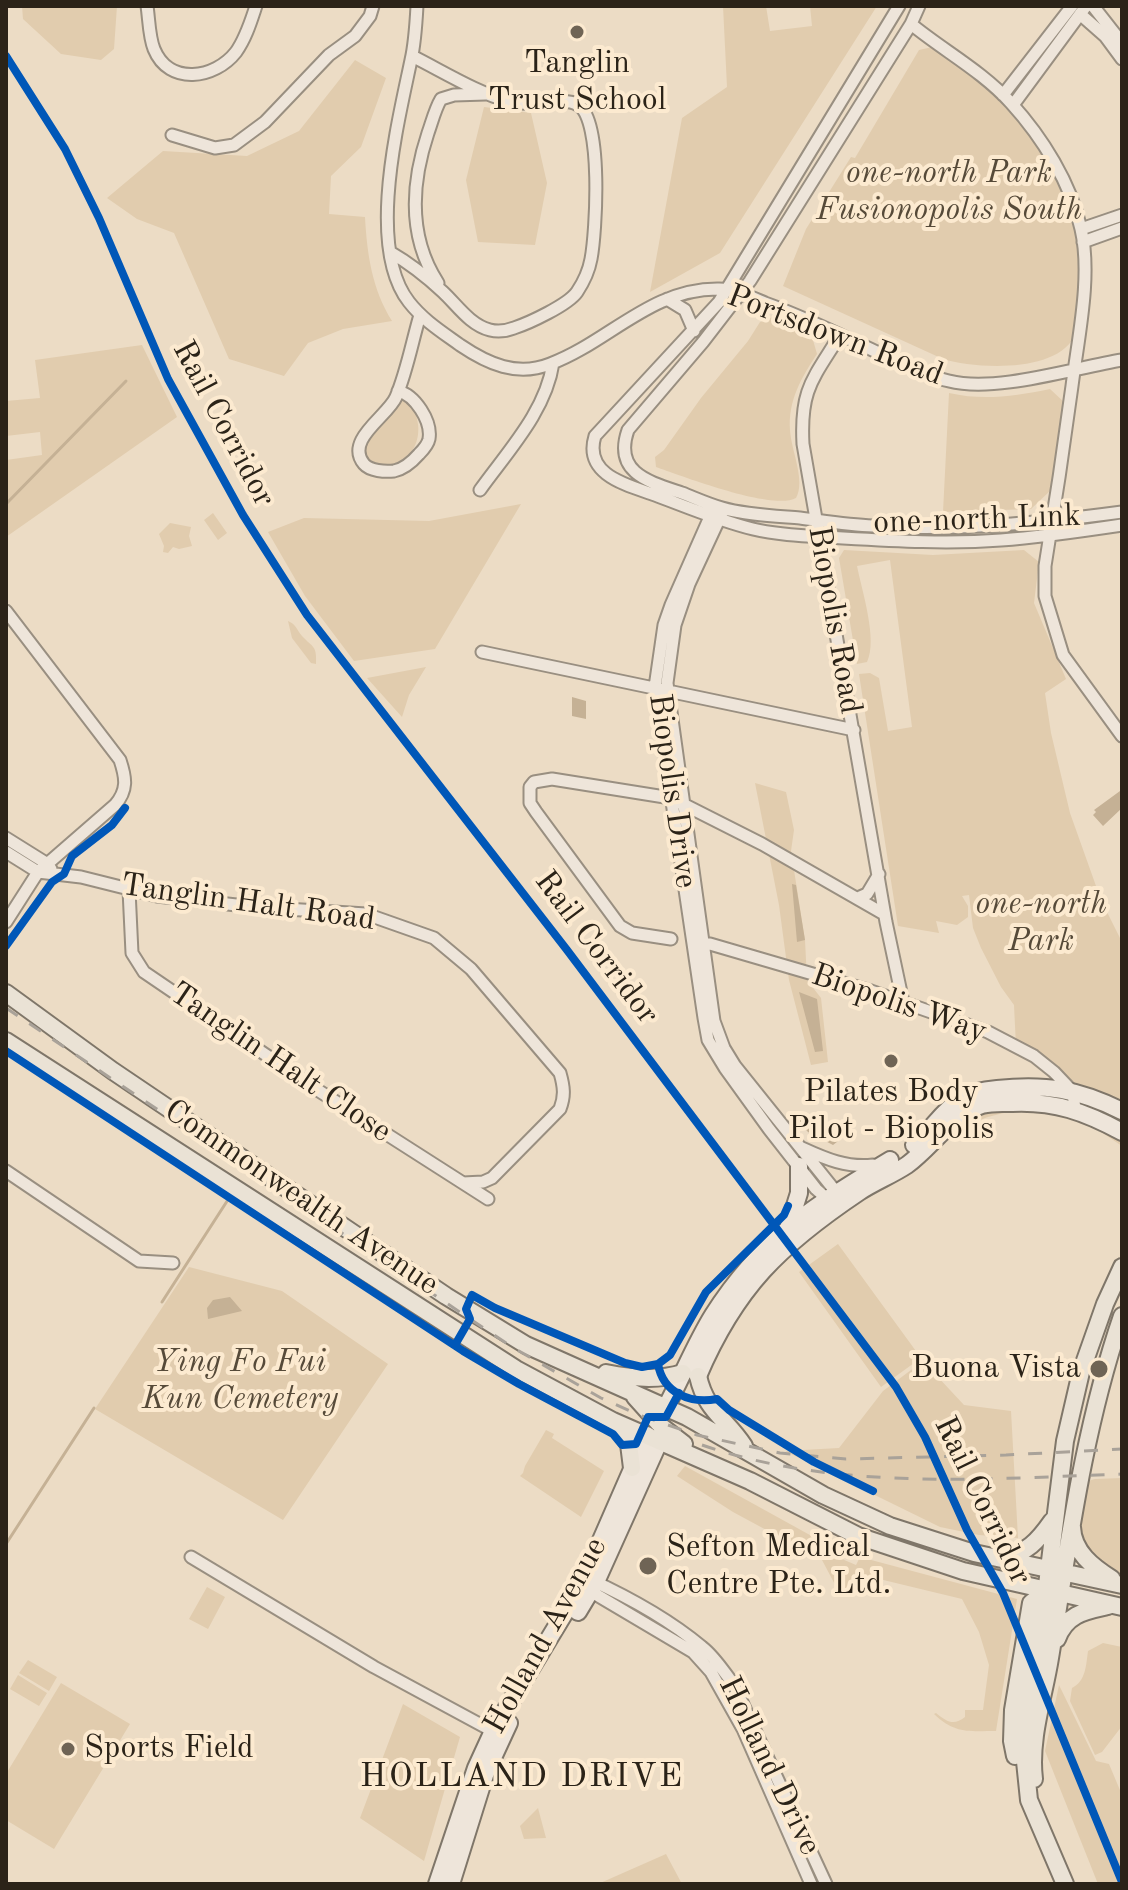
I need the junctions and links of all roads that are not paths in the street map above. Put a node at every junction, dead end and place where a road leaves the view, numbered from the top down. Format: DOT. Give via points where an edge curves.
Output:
graph roads {
  1 [pos="147,6"];
  2 [pos="256,6"];
  3 [pos="373,6"];
  4 [pos="417,6"];
  5 [pos="899,6"];
  6 [pos="919,6"];
  7 [pos="1093,6"];
  8 [pos="1079,9"];
  9 [pos="911,24"];
  10 [pos="1122,43"];
  11 [pos="412,56"];
  12 [pos="1122,59"];
  13 [pos="487,94"];
  14 [pos="1003,95"];
  15 [pos="1013,105"];
  16 [pos="172,135"];
  17 [pos="1122,215"];
  18 [pos="1122,228"];
  19 [pos="1081,229"];
  20 [pos="1083,242"];
  21 [pos="390,252"];
  22 [pos="726,290"];
  23 [pos="442,291"];
  24 [pos="741,293"];
  25 [pos="667,299"];
  26 [pos="420,315"];
  27 [pos="694,331"];
  28 [pos="840,335"];
  29 [pos="1122,360"];
  30 [pos="553,363"];
  31 [pos="1075,368"];
  32 [pos="398,391"];
  33 [pos="645,486"];
  34 [pos="480,490"];
  35 [pos="717,512"];
  36 [pos="1122,512"];
  37 [pos="815,520"];
  38 [pos="1053,521"];
  39 [pos="1122,525"];
  40 [pos="1050,535"];
  41 [pos="817,536"];
  42 [pos="6,611"];
  43 [pos="482,652"];
  44 [pos="661,689"];
  45 [pos="854,730"];
  46 [pos="1122,736"];
  47 [pos="671,798"];
  48 [pos="685,805"];
  49 [pos="6,838"];
  50 [pos="6,852"];
  51 [pos="46,869"];
  52 [pos="879,874"];
  53 [pos="129,890"];
  54 [pos="860,897"];
  55 [pos="884,914"];
  56 [pos="6,922"];
  57 [pos="671,939"];
  58 [pos="698,943"];
  59 [pos="6,993"];
  60 [pos="903,1002"];
  61 [pos="6,1041"];
  62 [pos="1073,1092"];
  63 [pos="1075,1110"];
  64 [pos="1122,1111"];
  65 [pos="1122,1132"];
  66 [pos="798,1146"];
  67 [pos="890,1160"];
  68 [pos="873,1165"];
  69 [pos="799,1166"];
  70 [pos="6,1171"];
  71 [pos="463,1183"];
  72 [pos="488,1199"];
  73 [pos="830,1207"];
  74 [pos="789,1225"];
  75 [pos="173,1263"];
  76 [pos="1122,1267"];
  77 [pos="737,1291"];
  78 [pos="1122,1316"];
  79 [pos="580,1369"];
  80 [pos="691,1374"];
  81 [pos="628,1390"];
  82 [pos="666,1407"];
  83 [pos="687,1417"];
  84 [pos="613,1421"];
  85 [pos="656,1434"];
  86 [pos="747,1450"];
  87 [pos="632,1468"];
  88 [pos="1064,1517"];
  89 [pos="191,1557"];
  90 [pos="1001,1559"];
  91 [pos="1055,1571"];
  92 [pos="588,1584"];
  93 [pos="1121,1584"];
  94 [pos="1053,1592"];
  95 [pos="1118,1606"];
  96 [pos="1050,1659"];
  97 [pos="497,1734"];
  98 [pos="437,1884"];
  99 [pos="451,1884"];
  100 [pos="811,1884"];
  101 [pos="826,1884"];
  102 [pos="1065,1884"];
  103 [pos="1075,1884"];
  1 -- 2 [label="street" via="154,49 165,65 185,76 213,69 236,52"];
  3 -- 16 [label="street" via="355,36 234,145 215,148"];
  4 -- 11 [label="street, Portsdown Road"];
  5 -- 22 [label="street"];
  6 -- 9 [label="street"];
  7 -- 10 [label="street"];
  8 -- 12 [label="street"];
  8 -- 14 [label="street"];
  8 -- 15 [label="street"];
  9 -- 14 [label="street"];
  9 -- 24 [label="street"];
  11 -- 13 [label="street"];
  11 -- 21 [label="street, Portsdown Road" via="391,161"];
  13 -- 23 [label="street" via="439,101 416,179 419,241"];
  13 -- 23 [label="street" via="533,105 568,102 584,112 596,178 591,261 575,296 502,331 480,326"];
  14 -- 15 [label="street"];
  15 -- 19 [label="street" via="1067,186"];
  17 -- 19 [label="street"];
  18 -- 20 [label="street"];
  19 -- 20 [label="street"];
  20 -- 31 [label="street"];
  21 -- 23 [label="street"];
  21 -- 26 [label="street, Portsdown Road" via="399,285"];
  22 -- 24 [label="street, Portsdown Road"];
  22 -- 25 [label="street, Portsdown Road"];
  22 -- 27 [label="street"];
  24 -- 28 [label="street, Portsdown Road"];
  24 -- 33 [label="street" via="628,430 625,456"];
  25 -- 27 [label="street" via="685,310"];
  25 -- 30 [label="street, Portsdown Road"];
  26 -- 30 [label="street, Portsdown Road" via="498,366 533,370"];
  26 -- 32 [label="street"];
  27 -- 33 [label="street, one-north Link" via="595,436 592,454 598,468 617,481"];
  28 -- 31 [label="street, Portsdown Road" via="951,382 981,384"];
  28 -- 37 [label="street, Biopolis Road" via="804,399 803,444"];
  29 -- 31 [label="street, Portsdown Road"];
  30 -- 34 [label="street" via="543,401"];
  31 -- 38 [label="street"];
  32 -- 32 [label="street" via="418,405 429,440 403,468 371,468 361,456 362,439"];
  33 -- 35 [label="street, one-north Link"];
  35 -- 37 [label="street, one-north Link"];
  35 -- 41 [label="street, one-north Link" via="754,529"];
  35 -- 44 [label="street, Biopolis Drive" via="664,625"];
  36 -- 38 [label="street, one-north Link"];
  37 -- 38 [label="street, one-north Link" via="941,527"];
  37 -- 41 [label="street, Biopolis Road"];
  38 -- 40 [label="street"];
  39 -- 40 [label="street, one-north Link"];
  40 -- 41 [label="street, one-north Link" via="938,541"];
  40 -- 46 [label="street" via="1045,596 1063,655"];
  41 -- 45 [label="street, Biopolis Road"];
  42 -- 51 [label="street" via="120,760 125,774 123,796"];
  43 -- 44 [label="street"];
  44 -- 45 [label="street"];
  44 -- 47 [label="street, Biopolis Drive"];
  44 -- 48 [label="street, Biopolis Drive"];
  45 -- 52 [label="street, Biopolis Road"];
  47 -- 48 [label="street"];
  47 -- 57 [label="street" via="552,779 534,782 529,796 620,926"];
  47 -- 58 [label="street, Biopolis Drive"];
  48 -- 54 [label="street"];
  48 -- 58 [label="street, Biopolis Drive"];
  49 -- 51 [label="street, Tanglin Halt Road"];
  50 -- 51 [label="street, Tanglin Halt Road"];
  51 -- 53 [label="street, Tanglin Halt Road"];
  51 -- 56 [label="street"];
  52 -- 54 [label="street"];
  52 -- 55 [label="street, Biopolis Road"];
  53 -- 71 [label="street, Tanglin Halt Close" via="132,953 144,972"];
  53 -- 71 [label="street, Tanglin Halt Road" via="254,907 366,914 434,938 471,969 560,1073 564,1098 560,1109 492,1178"];
  54 -- 55 [label="street"];
  55 -- 60 [label="street, Biopolis Road"];
  58 -- 60 [label="street, Biopolis Way"];
  58 -- 66 [label="street" via="724,1048"];
  58 -- 69 [label="street" via="708,1040"];
  59 -- 79 [label="main road, Commonwealth Avenue" via="446,1296 526,1345"];
  60 -- 62 [label="street, Biopolis Way" via="1016,1046"];
  61 -- 84 [label="main road, Commonwealth Avenue" via="516,1369"];
  62 -- 63 [label="street"];
  62 -- 64 [label="street"];
  62 -- 67 [label="street" via="1026,1085 965,1096 907,1152"];
  63 -- 65 [label="street"];
  63 -- 73 [label="street" via="1041,1101 985,1104 965,1112 906,1165"];
  66 -- 68 [label="street" via="835,1163"];
  66 -- 73 [label="street"];
  67 -- 68 [label="street"];
  67 -- 73 [label="street"];
  69 -- 73 [label="street"];
  69 -- 74 [label="street" via="799,1193"];
  70 -- 75 [label="street" via="139,1261"];
  71 -- 72 [label="street, Tanglin Halt Close"];
  73 -- 74 [label="street"];
  73 -- 77 [label="street"];
  74 -- 77 [label="street"];
  76 -- 88 [label="main road" via="1075,1394 1065,1441"];
  77 -- 80 [label="street" via="711,1318"];
  78 -- 88 [label="main road"];
  79 -- 80 [label="main road" via="636,1379"];
  79 -- 81 [label="main road, Commonwealth Avenue"];
  80 -- 82 [label="street"];
  80 -- 86 [label="main road" via="705,1401 732,1426"];
  81 -- 82 [label="main road, Commonwealth Avenue"];
  81 -- 85 [label="main road"];
  82 -- 83 [label="main road, Commonwealth Avenue"];
  82 -- 85 [label="main road"];
  83 -- 85 [label="main road"];
  83 -- 86 [label="main road, Commonwealth Avenue"];
  84 -- 85 [label="main road, Commonwealth Avenue"];
  84 -- 87 [label="main road" via="629,1444"];
  85 -- 87 [label="street, Holland Avenue"];
  85 -- 92 [label="street, Holland Avenue"];
  85 -- 94 [label="main road" via="683,1443 694,1456 858,1536 938,1564"];
  86 -- 90 [label="main road, Commonwealth Avenue" via="823,1495 890,1526"];
  87 -- 92 [label="street, Holland Avenue"];
  88 -- 90 [label="main road" via="1036,1543"];
  88 -- 91 [label="main road"];
  88 -- 93 [label="main road" via="1082,1556"];
  89 -- 97 [label="street"];
  90 -- 91 [label="main road, Commonwealth Avenue"];
  91 -- 93 [label="main road, Commonwealth Avenue"];
  91 -- 94 [label="main road"];
  92 -- 97 [label="street, Holland Avenue"];
  92 -- 100 [label="street, Holland Drive" via="693,1652 711,1672 743,1729"];
  92 -- 101 [label="street, Holland Drive" via="700,1645 734,1685"];
  94 -- 95 [label="main road"];
  94 -- 96 [label="main road"];
  94 -- 102 [label="main road" via="1031,1603 1013,1710 1013,1753 1024,1768 1033,1813"];
  95 -- 96 [label="main road" via="1088,1610 1066,1621"];
  96 -- 103 [label="main road" via="1034,1773 1043,1820"];
  97 -- 98 [label="street, Holland Avenue" via="476,1768"];
  97 -- 99 [label="street, Holland Avenue"];
}
